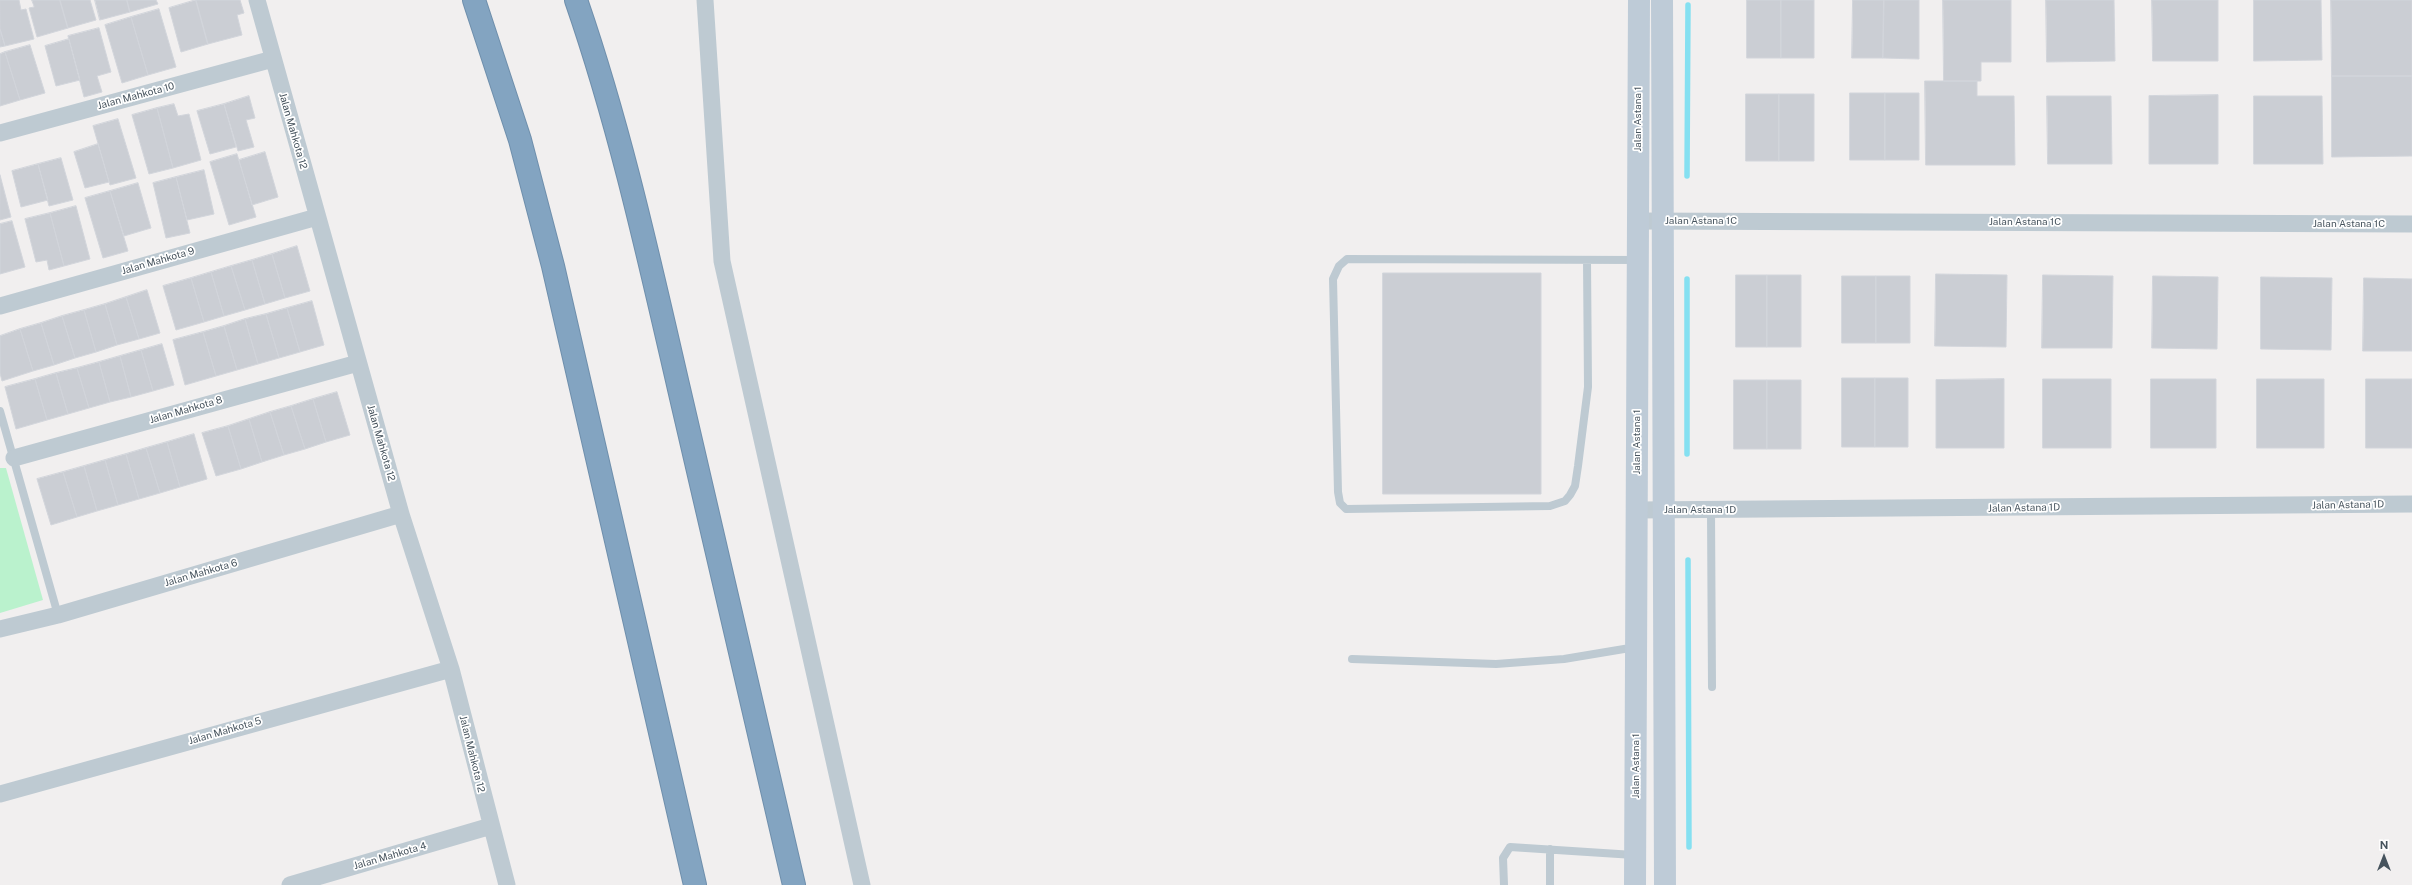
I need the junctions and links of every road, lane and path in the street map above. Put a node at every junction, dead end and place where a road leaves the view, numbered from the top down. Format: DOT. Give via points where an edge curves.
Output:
graph roads {
  1 [pos="257,0"];
  2 [pos="576,0"];
  3 [pos="705,0"];
  4 [pos="1639,0"];
  5 [pos="1662,0"];
  6 [pos="478,8"];
  7 [pos="273,59"];
  8 [pos="0,133"];
  9 [pos="317,216"];
  10 [pos="1638,221"];
  11 [pos="1663,221"];
  12 [pos="2412,224"];
  13 [pos="1586,260"];
  14 [pos="1637,260"];
  15 [pos="0,306"];
  16 [pos="358,362"];
  17 [pos="0,411"];
  18 [pos="14,458"];
  19 [pos="2412,504"];
  20 [pos="1636,510"];
  21 [pos="1664,510"];
  22 [pos="1711,511"];
  23 [pos="401,514"];
  24 [pos="58,615"];
  25 [pos="0,629"];
  26 [pos="1636,647"];
  27 [pos="1352,660"];
  28 [pos="451,668"];
  29 [pos="1712,687"];
  30 [pos="0,794"];
  31 [pos="491,826"];
  32 [pos="1550,849"];
  33 [pos="1635,855"];
  34 [pos="290,885"];
  35 [pos="507,885"];
  36 [pos="695,885"];
  37 [pos="794,885"];
  38 [pos="862,885"];
  39 [pos="1504,885"];
  40 [pos="1550,885"];
  41 [pos="1635,885"];
  42 [pos="1665,885"];
  1 -- 7 [label="street, Jalan Mahkota 12"];
  2 -- 37 [label="highway" via="595,56 650,264"];
  3 -- 38 [label="street" via="722,261"];
  4 -- 10 [label="street, Jalan Astana 1"];
  5 -- 11 [label="street"];
  6 -- 36 [label="highway" via="520,140 553,266"];
  7 -- 8 [label="street, Jalan Mahkota 10"];
  7 -- 9 [label="street, Jalan Mahkota 12"];
  9 -- 15 [label="street, Jalan Mahkota 9"];
  9 -- 16 [label="street, Jalan Mahkota 12"];
  10 -- 11 [label="street, Jalan Astana 1C"];
  10 -- 14 [label="street, Jalan Astana 1"];
  11 -- 12 [label="street, Jalan Astana 1C"];
  11 -- 21 [label="street"];
  13 -- 13 [label="lane" via="1588,386 1575,486 1565,501 1550,506 1346,508 1340,503 1333,279 1339,266 1347,259"];
  13 -- 14 [label="lane"];
  14 -- 20 [label="street, Jalan Astana 1"];
  16 -- 18 [label="street, Jalan Mahkota 8"];
  16 -- 23 [label="street, Jalan Mahkota 12"];
  17 -- 18 [label="lane"];
  18 -- 24 [label="lane"];
  19 -- 22 [label="street, Jalan Astana 1D"];
  20 -- 21 [label="street, Jalan Astana 1D"];
  20 -- 26 [label="street, Jalan Astana 1"];
  21 -- 22 [label="street, Jalan Astana 1D"];
  21 -- 42 [label="street"];
  22 -- 29 [label="lane"];
  23 -- 24 [label="street, Jalan Mahkota 6"];
  23 -- 28 [label="street, Jalan Mahkota 12"];
  24 -- 25 [label="street, Jalan Mahkota 6"];
  26 -- 27 [label="lane" via="1564,660 1496,664"];
  26 -- 33 [label="street, Jalan Astana 1"];
  28 -- 30 [label="street, Jalan Mahkota 5"];
  28 -- 31 [label="street, Jalan Mahkota 12"];
  31 -- 34 [label="street, Jalan Mahkota 4"];
  31 -- 35 [label="street, Jalan Mahkota 12"];
  32 -- 33 [label="lane"];
  32 -- 39 [label="lane" via="1510,847 1503,858"];
  32 -- 40 [label="lane"];
  33 -- 41 [label="street, Jalan Astana 1"];
}
